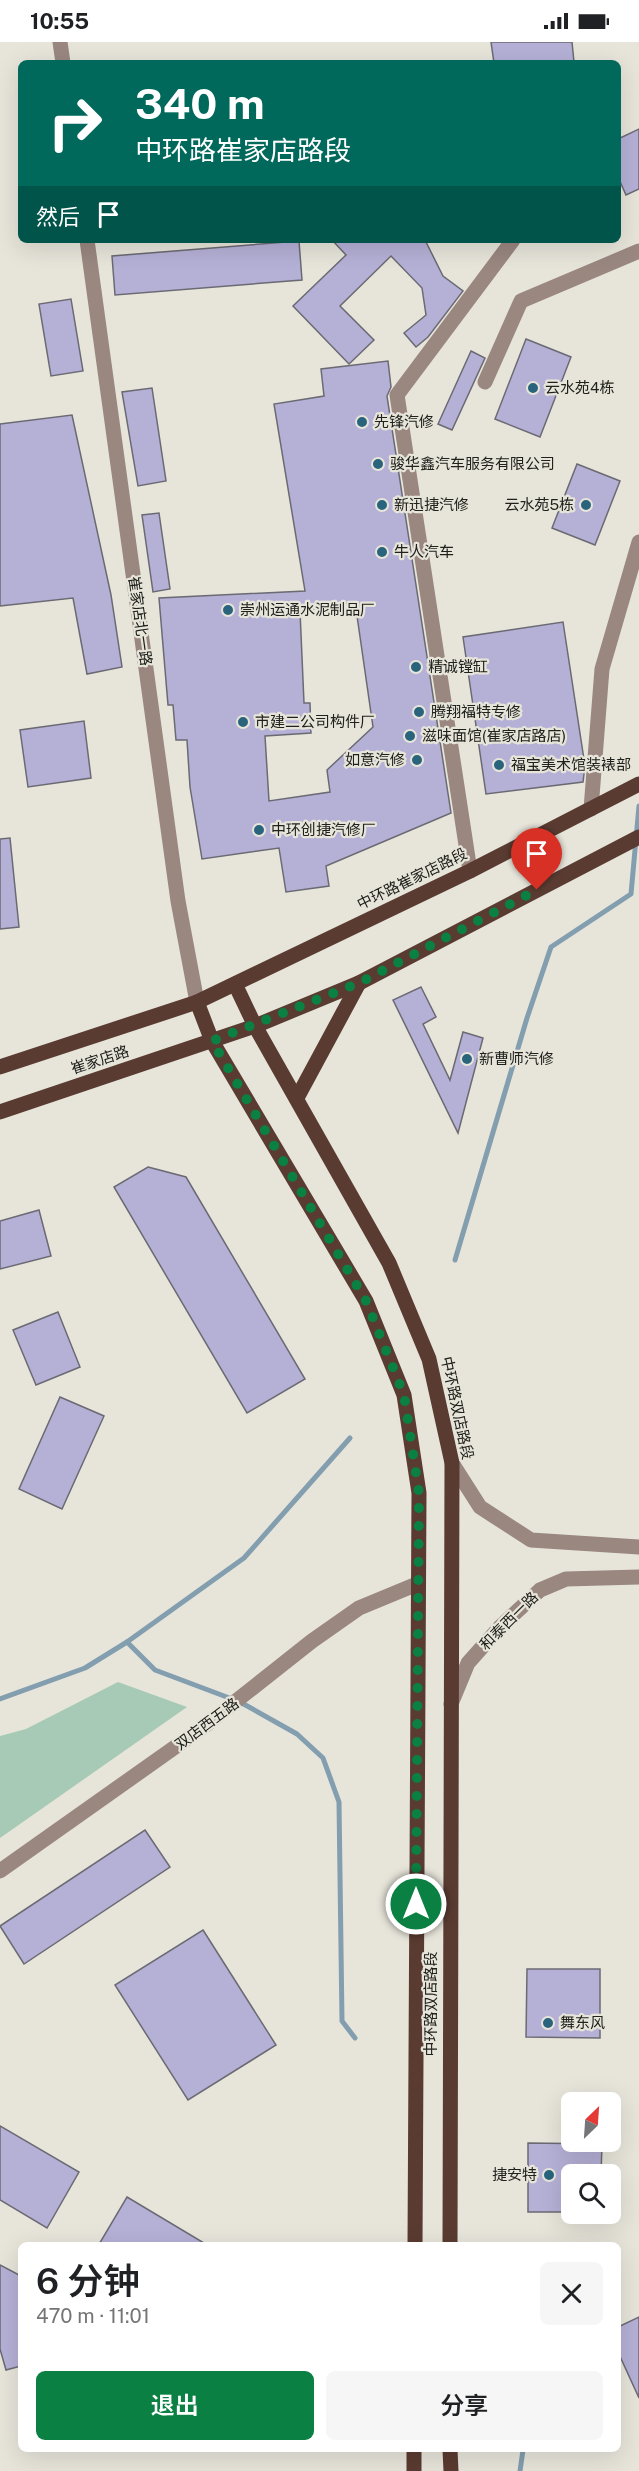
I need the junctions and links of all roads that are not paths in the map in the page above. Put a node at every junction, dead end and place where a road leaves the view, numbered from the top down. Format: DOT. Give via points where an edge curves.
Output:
graph roads {
  1 [pos="60,42"];
  2 [pos="63,60"];
  3 [pos="87,243"];
  4 [pos="511,243"];
  5 [pos="639,251"];
  6 [pos="485,382"];
  7 [pos="639,542"];
  8 [pos="639,784"];
  9 [pos="598,805"];
  10 [pos="639,837"];
  11 [pos="470,872"];
  12 [pos="359,983"];
  13 [pos="235,984"];
  14 [pos="197,1002"];
  15 [pos="255,1026"];
  16 [pos="212,1041"];
  17 [pos="0,1067"];
  18 [pos="297,1098"];
  19 [pos="0,1112"];
  20 [pos="452,1464"];
  21 [pos="639,1547"];
  22 [pos="639,1577"];
  23 [pos="417,1584"];
  24 [pos="449,1709"];
  25 [pos="0,1871"];
  26 [pos="415,2242"];
  27 [pos="450,2242"];
  28 [pos="414,2452"];
  29 [pos="450,2452"];
  30 [pos="414,2471"];
  31 [pos="451,2471"];
  1 -- 2 [label="street"];
  3 -- 14 [label="street, 崔家店北一路" via="178,901"];
  4 -- 11 [label="street" via="397,395"];
  5 -- 6 [label="street" via="521,301"];
  7 -- 9 [label="street" via="602,669"];
  8 -- 9 [label="main road, 中环路崔家店路段"];
  9 -- 11 [label="main road, 中环路崔家店路段"];
  10 -- 12 [label="main road"];
  11 -- 13 [label="main road, 中环路崔家店路段"];
  12 -- 15 [label="main road"];
  12 -- 18 [label="main road"];
  13 -- 14 [label="main road, 中环路崔家店路段"];
  13 -- 15 [label="main road, 中环路双店路段"];
  14 -- 16 [label="main road, 中环路双店路段"];
  14 -- 17 [label="main road, 崔家店路"];
  15 -- 16 [label="main road"];
  15 -- 18 [label="main road, 中环路双店路段"];
  16 -- 19 [label="main road, 崔家店路"];
  16 -- 23 [label="main road, 中环路双店路段" via="366,1301 404,1395 419,1493"];
  18 -- 20 [label="main road, 中环路双店路段" via="389,1263 429,1359"];
  20 -- 21 [label="street" via="480,1507 531,1540"];
  20 -- 24 [label="main road, 中环路双店路段"];
  22 -- 24 [label="street, 和泰西一路" via="566,1579 540,1590 468,1664"];
  23 -- 25 [label="street, 双店西五路" via="359,1608 202,1728"];
  23 -- 26 [label="main road, 中环路双店路段"];
  24 -- 27 [label="main road, 中环路双店路段"];
  28 -- 30 [label="main road"];
  29 -- 31 [label="main road"];
}
